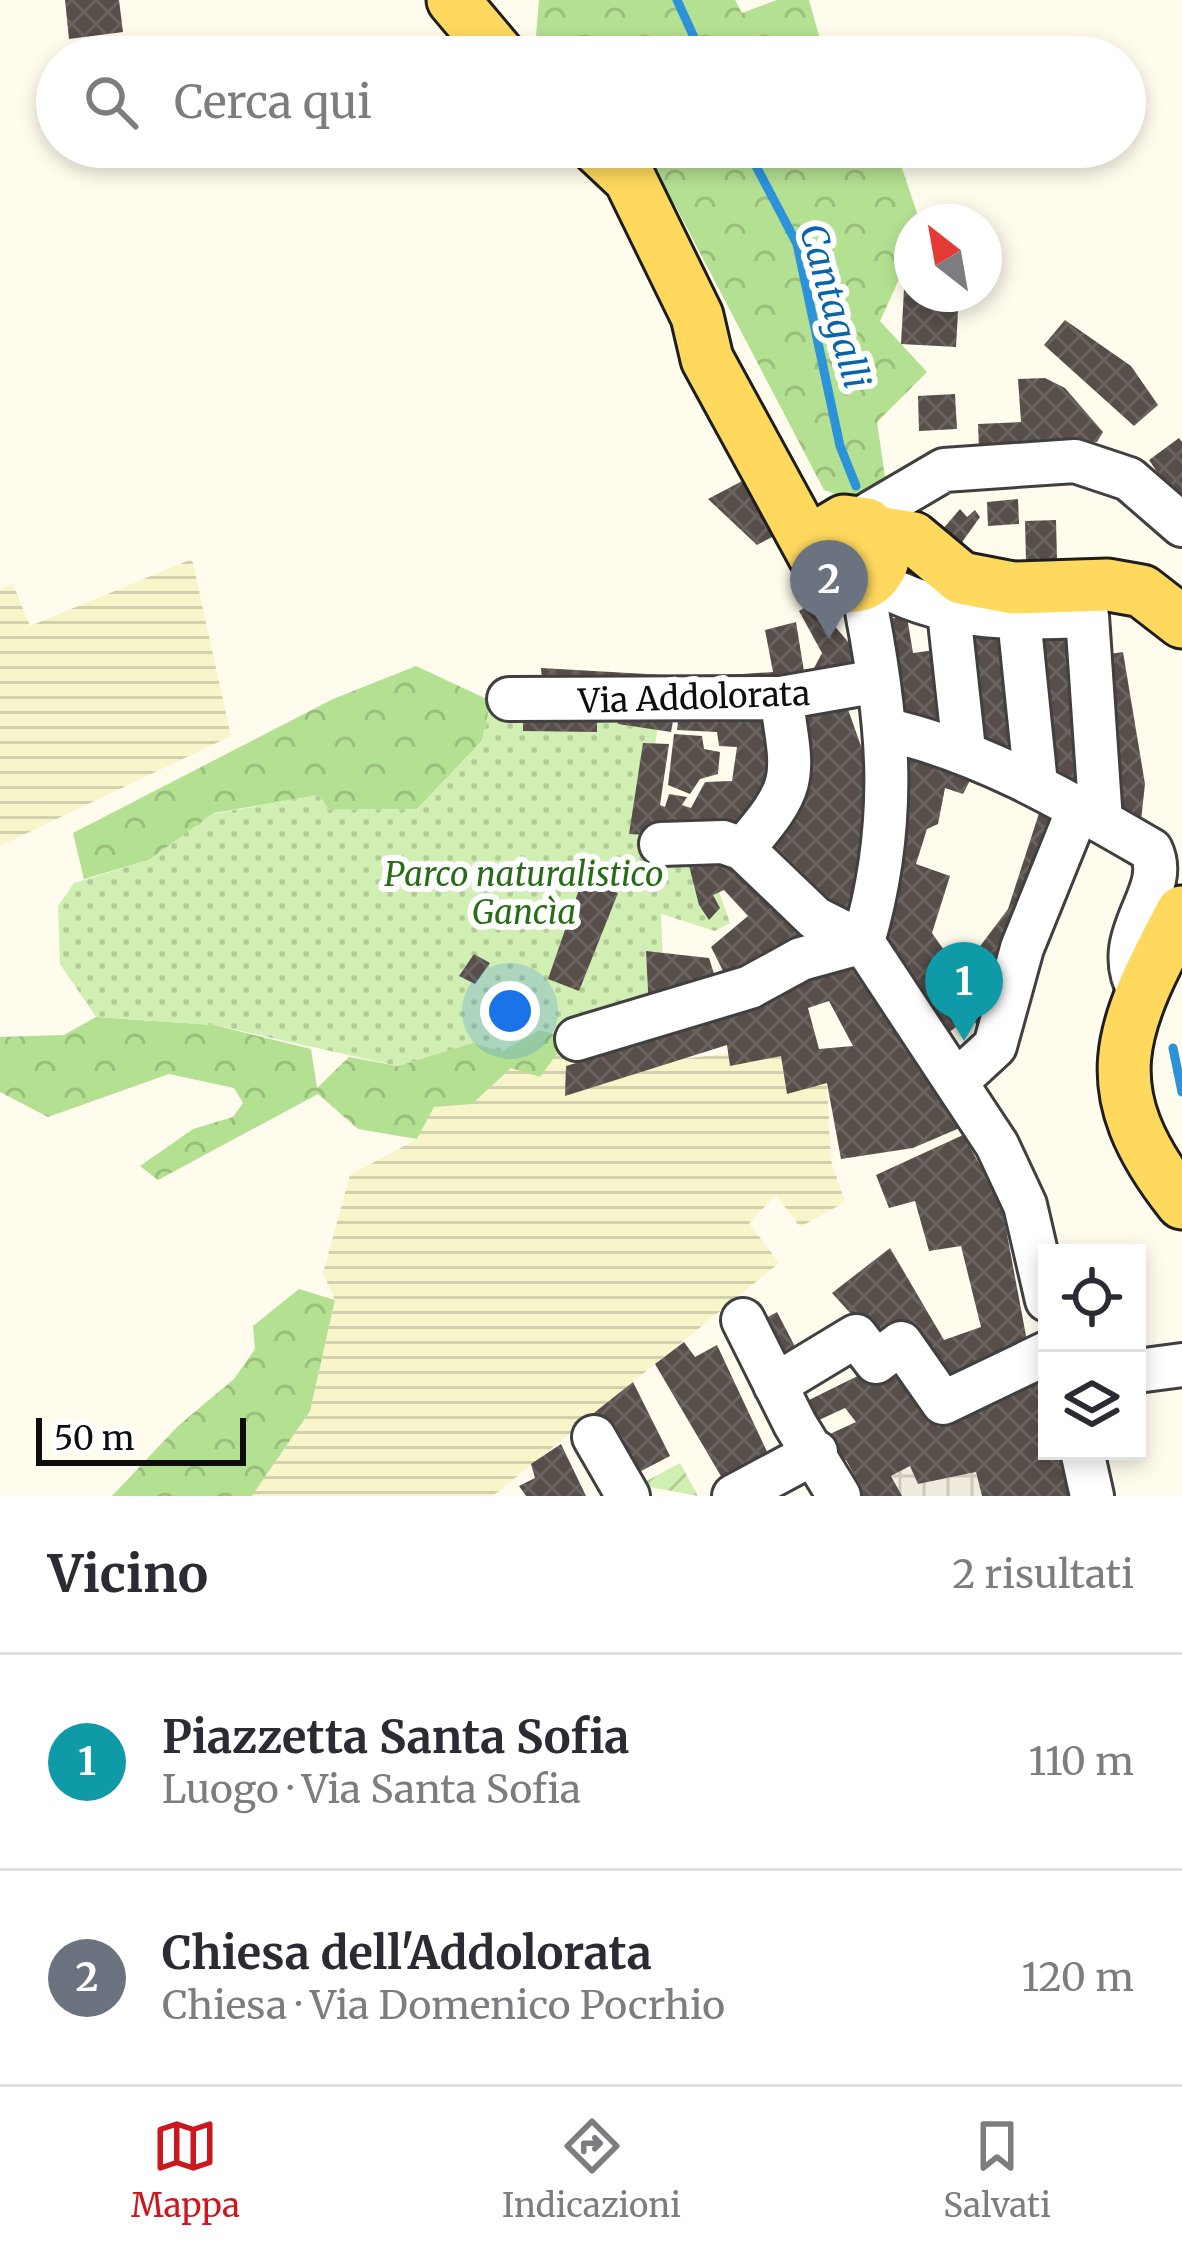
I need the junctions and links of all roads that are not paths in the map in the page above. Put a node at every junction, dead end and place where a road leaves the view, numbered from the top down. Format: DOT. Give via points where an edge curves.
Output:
graph roads {
  1 [pos="453,0"];
  2 [pos="483,36"];
  3 [pos="618,168"];
  4 [pos="1182,525"];
  5 [pos="885,552"];
  6 [pos="1019,618"];
  7 [pos="1182,622"];
  8 [pos="878,680"];
  9 [pos="781,698"];
  10 [pos="509,699"];
  11 [pos="884,729"];
  12 [pos="964,750"];
  13 [pos="1036,784"];
  14 [pos="1089,816"];
  15 [pos="661,844"];
  16 [pos="743,849"];
  17 [pos="1177,934"];
  18 [pos="863,942"];
  19 [pos="1140,992"];
  20 [pos="577,1039"];
  21 [pos="956,1082"];
  22 [pos="1182,1204"];
  23 [pos="1038,1261"];
  24 [pos="743,1320"];
  25 [pos="1038,1357"];
  26 [pos="1182,1365"];
  27 [pos="1146,1370"];
  28 [pos="776,1385"];
  29 [pos="594,1437"];
  30 [pos="816,1452"];
  31 [pos="1084,1460"];
  32 [pos="628,1496"];
  33 [pos="734,1496"];
  34 [pos="839,1496"];
  35 [pos="1092,1496"];
  1 -- 2 [label="main road"];
  3 -- 5 [label="main road" via="802,542"];
  4 -- 5 [label="street" via="1129,479 1075,461 970,465 944,470"];
  5 -- 6 [label="street"];
  5 -- 7 [label="main road" via="1013,588 1142,591"];
  5 -- 8 [label="street"];
  5 -- 12 [label="street"];
  6 -- 13 [label="street"];
  6 -- 14 [label="street" via="1087,616 1104,800"];
  8 -- 9 [label="street, Via Addolorata"];
  8 -- 11 [label="street"];
  9 -- 10 [label="street, Via Addolorata"];
  9 -- 16 [label="street" via="787,793"];
  11 -- 12 [label="street"];
  11 -- 18 [label="street" via="889,820"];
  12 -- 13 [label="street"];
  13 -- 14 [label="street"];
  14 -- 19 [label="street" via="1151,850 1156,861 1127,958"];
  14 -- 21 [label="street" via="1022,948 995,1046"];
  15 -- 16 [label="street"];
  16 -- 18 [label="street" via="815,919"];
  17 -- 19 [label="main road"];
  18 -- 20 [label="street" via="801,958 750,987"];
  18 -- 21 [label="street"];
  19 -- 22 [label="main road" via="1125,1032 1123,1080 1134,1126"];
  21 -- 23 [label="street" via="1025,1205"];
  24 -- 28 [label="street"];
  25 -- 28 [label="street" via="943,1402 901,1343 876,1362 856,1336"];
  26 -- 27 [label="street"];
  28 -- 30 [label="street"];
  29 -- 32 [label="street"];
  30 -- 33 [label="street"];
  30 -- 34 [label="street"];
  31 -- 35 [label="street"];
}
